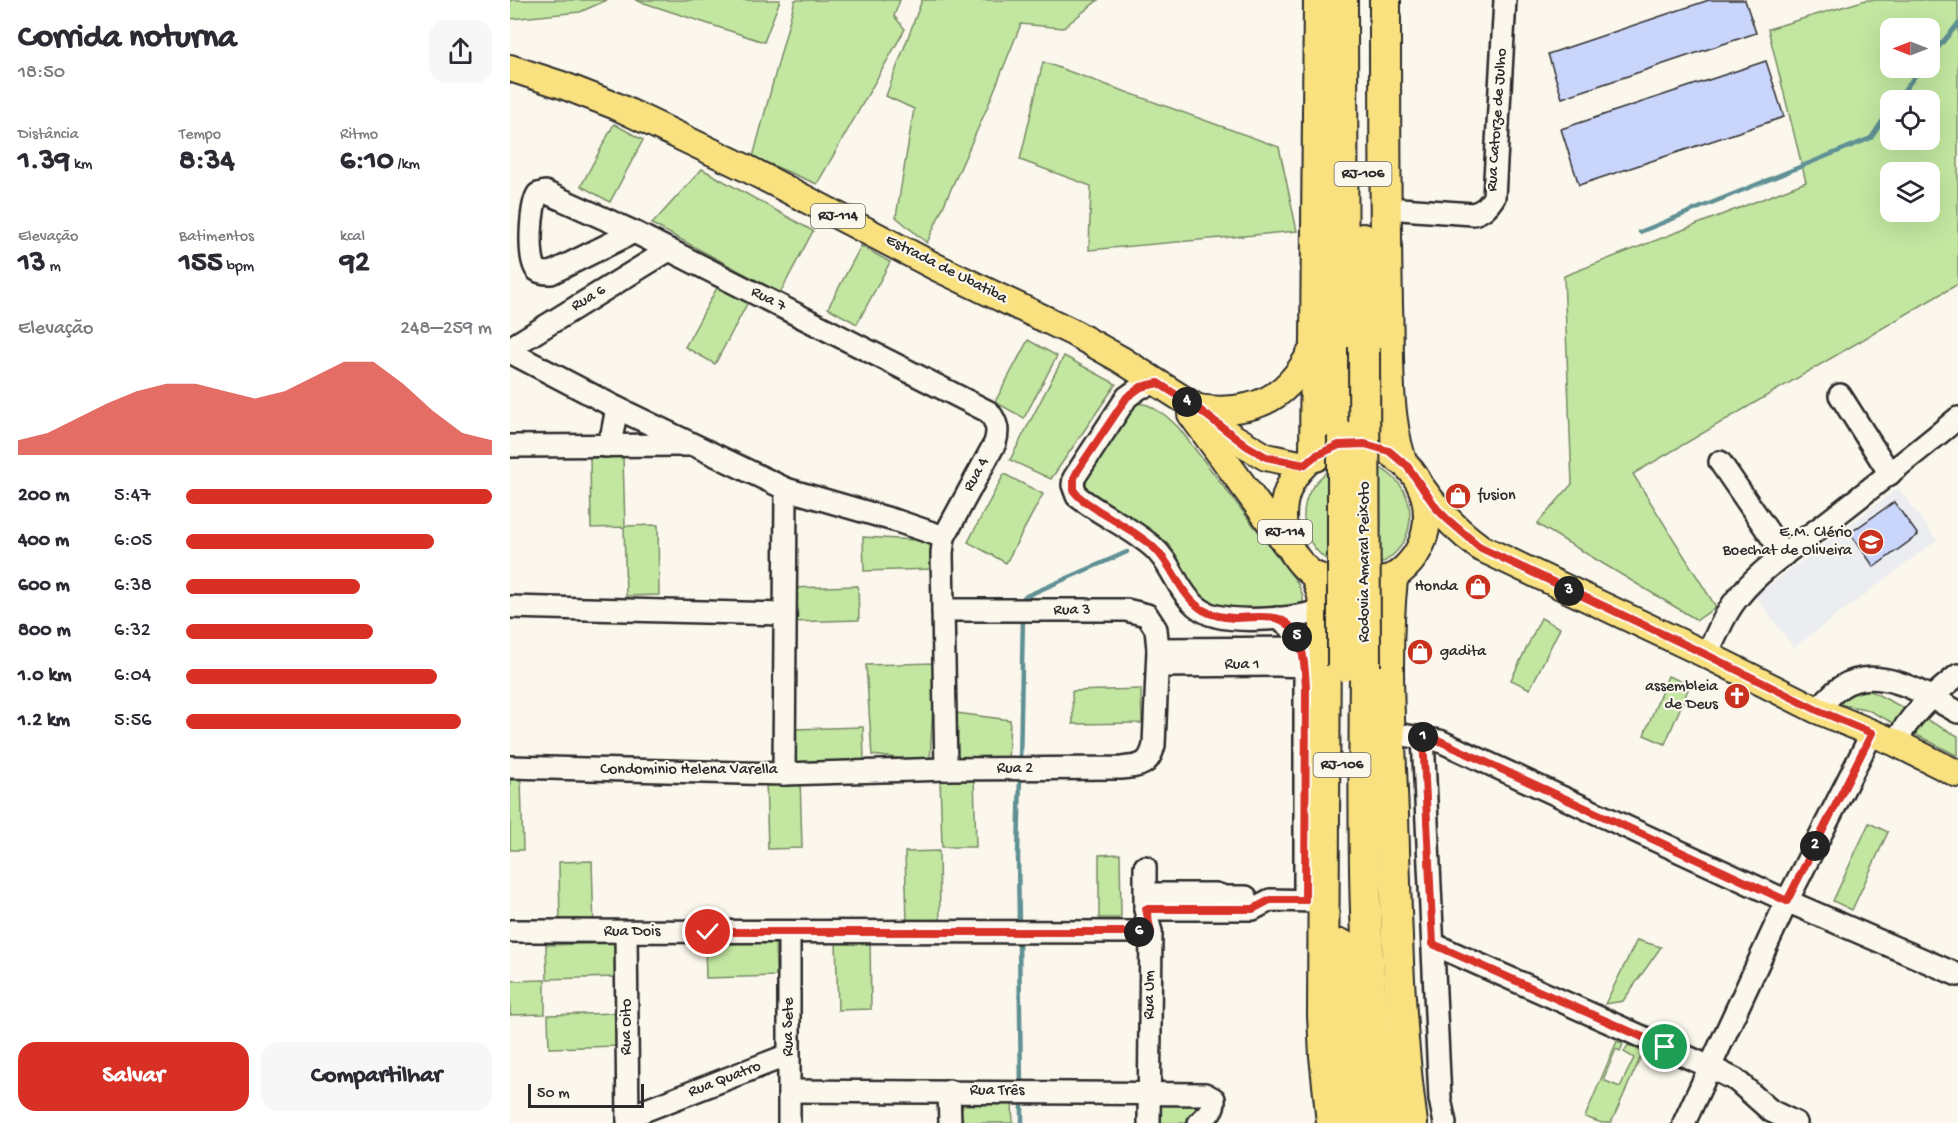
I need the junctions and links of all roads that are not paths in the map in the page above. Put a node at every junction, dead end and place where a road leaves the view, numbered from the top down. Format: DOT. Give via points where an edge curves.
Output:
graph roads {
  1 [pos="1319,0"];
  2 [pos="1342,0"];
  3 [pos="1362,0"];
  4 [pos="1384,0"];
  5 [pos="1505,0"];
  6 [pos="510,68"];
  7 [pos="1386,208"];
  8 [pos="634,232"];
  9 [pos="669,250"];
  10 [pos="531,334"];
  11 [pos="1341,345"];
  12 [pos="510,350"];
  13 [pos="536,364"];
  14 [pos="1840,395"];
  15 [pos="1178,396"];
  16 [pos="617,408"];
  17 [pos="989,412"];
  18 [pos="1958,418"];
  19 [pos="693,445"];
  20 [pos="510,446"];
  21 [pos="606,446"];
  22 [pos="1400,458"];
  23 [pos="1309,461"];
  24 [pos="1720,462"];
  25 [pos="1890,474"];
  26 [pos="1422,488"];
  27 [pos="786,489"];
  28 [pos="944,537"];
  29 [pos="1481,548"];
  30 [pos="1784,555"];
  31 [pos="1295,556"];
  32 [pos="1415,557"];
  33 [pos="1317,578"];
  34 [pos="1392,579"];
  35 [pos="510,608"];
  36 [pos="1324,609"];
  37 [pos="944,610"];
  38 [pos="784,614"];
  39 [pos="1277,618"];
  40 [pos="1707,655"];
  41 [pos="1158,658"];
  42 [pos="1327,660"];
  43 [pos="1958,675"];
  44 [pos="1931,697"];
  45 [pos="1817,710"];
  46 [pos="1958,712"];
  47 [pos="1390,733"];
  48 [pos="1872,733"];
  49 [pos="1423,737"];
  50 [pos="1896,743"];
  51 [pos="510,767"];
  52 [pos="946,769"];
  53 [pos="784,774"];
  54 [pos="1958,774"];
  55 [pos="1145,867"];
  56 [pos="1264,896"];
  57 [pos="1146,901"];
  58 [pos="1314,901"];
  59 [pos="1787,901"];
  60 [pos="510,931"];
  61 [pos="626,932"];
  62 [pos="789,932"];
  63 [pos="1151,932"];
  64 [pos="1433,944"];
  65 [pos="1958,975"];
  66 [pos="788,1055"];
  67 [pos="1710,1067"];
  68 [pos="789,1091"];
  69 [pos="949,1091"];
  70 [pos="1150,1093"];
  71 [pos="628,1120"];
  72 [pos="789,1123"];
  73 [pos="950,1123"];
  74 [pos="1149,1123"];
  75 [pos="1199,1123"];
  76 [pos="1332,1123"];
  77 [pos="1356,1123"];
  78 [pos="1384,1123"];
  79 [pos="1412,1123"];
  80 [pos="1445,1123"];
  81 [pos="1684,1123"];
  82 [pos="1796,1123"];
  1 -- 11 [label="highway"];
  2 -- 11 [label="highway, Rodovia Amaral Peixoto / RJ-106"];
  3 -- 11 [label="highway, Rodovia Amaral Peixoto / RJ-106"];
  4 -- 7 [label="highway"];
  5 -- 7 [label="street, Rua Catorze de Julho" via="1494,197 1482,211 1473,214"];
  6 -- 15 [label="main road, Estrada de Ubatiba / RJ-114" via="616,106 748,169 936,267 1072,332"];
  7 -- 22 [label="highway" via="1390,408"];
  8 -- 8 [label="street, Rua 7" via="545,192 538,194 534,204 531,254 536,269 551,273"];
  8 -- 9 [label="street, Rua 7"];
  9 -- 10 [label="street, Rua 6"];
  9 -- 17 [label="street, Rua 7"];
  10 -- 12 [label="street, Rua 6"];
  10 -- 13 [label="street"];
  11 -- 15 [label="main road" via="1299,374 1283,391 1252,406 1232,410"];
  11 -- 23 [label="highway"];
  11 -- 42 [label="highway, Rodovia Amaral Peixoto / RJ-106, bridge"];
  12 -- 13 [label="street"];
  13 -- 16 [label="street"];
  14 -- 25 [label="street"];
  15 -- 23 [label="main road, Estrada de Ubatiba / RJ-114" via="1256,452 1275,459"];
  15 -- 31 [label="main road, Estrada de Ubatiba / RJ-114"];
  15 -- 39 [label="street" via="1141,387 1127,397 1078,470 1074,491 1157,550 1190,600 1204,611 1221,617"];
  16 -- 19 [label="street"];
  16 -- 21 [label="street"];
  17 -- 28 [label="street, Rua 4" via="998,429 995,443"];
  18 -- 25 [label="street"];
  19 -- 21 [label="street"];
  19 -- 27 [label="street"];
  20 -- 21 [label="street"];
  22 -- 23 [label="main road, RJ-114" via="1377,447 1352,443 1333,447"];
  22 -- 26 [label="main road, RJ-114"];
  23 -- 31 [label="main road, RJ-114" via="1295,476 1284,502 1284,530"];
  24 -- 30 [label="street"];
  25 -- 30 [label="street"];
  26 -- 29 [label="main road, RJ-114" via="1447,519"];
  26 -- 32 [label="main road, RJ-114" via="1427,527"];
  27 -- 28 [label="street"];
  27 -- 38 [label="street, Condominio Helena Varella"];
  28 -- 37 [label="street"];
  29 -- 32 [label="main road, RJ-114" via="1443,546"];
  29 -- 40 [label="main road, RJ-114"];
  30 -- 40 [label="street" via="1740,594"];
  31 -- 33 [label="main road, RJ-114"];
  32 -- 34 [label="main road, RJ-114"];
  33 -- 34 [label="main road, RJ-114" via="1358,589"];
  33 -- 36 [label="highway"];
  34 -- 47 [label="highway"];
  35 -- 38 [label="street"];
  36 -- 39 [label="street" via="1310,615"];
  36 -- 42 [label="highway"];
  37 -- 41 [label="street, Rua 3" via="1138,611 1147,615 1156,629"];
  37 -- 52 [label="street"];
  38 -- 53 [label="street, Condominio Helena Varella"];
  39 -- 42 [label="street"];
  40 -- 45 [label="main road, RJ-114"];
  41 -- 42 [label="street, Rua 1"];
  41 -- 52 [label="street, Rua 2" via="1154,745 1147,762 1121,768"];
  42 -- 58 [label="highway"];
  42 -- 77 [label="highway, Rodovia Amaral Peixoto / RJ-106" via="1348,1046"];
  42 -- 78 [label="highway, Rodovia Amaral Peixoto / RJ-106" via="1364,863 1368,963"];
  43 -- 44 [label="street"];
  44 -- 45 [label="street" via="1884,679 1865,679 1842,686"];
  44 -- 46 [label="street"];
  44 -- 50 [label="street" via="1907,723"];
  45 -- 48 [label="main road, RJ-114"];
  47 -- 49 [label="street"];
  47 -- 79 [label="highway" via="1398,942"];
  48 -- 50 [label="main road, RJ-114"];
  48 -- 59 [label="street"];
  49 -- 59 [label="street" via="1440,741"];
  49 -- 64 [label="street"];
  50 -- 54 [label="main road, RJ-114"];
  51 -- 53 [label="street, Condominio Helena Varella"];
  52 -- 53 [label="street, Rua 2"];
  55 -- 57 [label="street, Rua Um"];
  56 -- 57 [label="street" via="1216,894"];
  56 -- 57 [label="street" via="1253,909"];
  56 -- 58 [label="street"];
  57 -- 63 [label="street, Rua Um"];
  58 -- 76 [label="highway"];
  59 -- 65 [label="street"];
  59 -- 67 [label="street"];
  60 -- 61 [label="street, Rua Dois"];
  61 -- 62 [label="street, Rua Dois"];
  61 -- 71 [label="street, Rua Oito"];
  62 -- 63 [label="street, Rua Dois"];
  62 -- 66 [label="street, Rua Sete"];
  63 -- 70 [label="street, Rua Um"];
  64 -- 67 [label="street"];
  64 -- 80 [label="street" via="1440,1099"];
  66 -- 68 [label="street, Rua Sete"];
  66 -- 71 [label="street, Rua Quatro"];
  67 -- 81 [label="street"];
  67 -- 82 [label="street" via="1736,1080 1771,1111"];
  68 -- 69 [label="street, Rua Três"];
  68 -- 72 [label="street, Rua Sete"];
  69 -- 70 [label="street, Rua Três"];
  69 -- 73 [label="street"];
  70 -- 74 [label="street, Rua Um"];
  70 -- 75 [label="street, Rua Três" via="1205,1094 1214,1100 1213,1109"];
}
